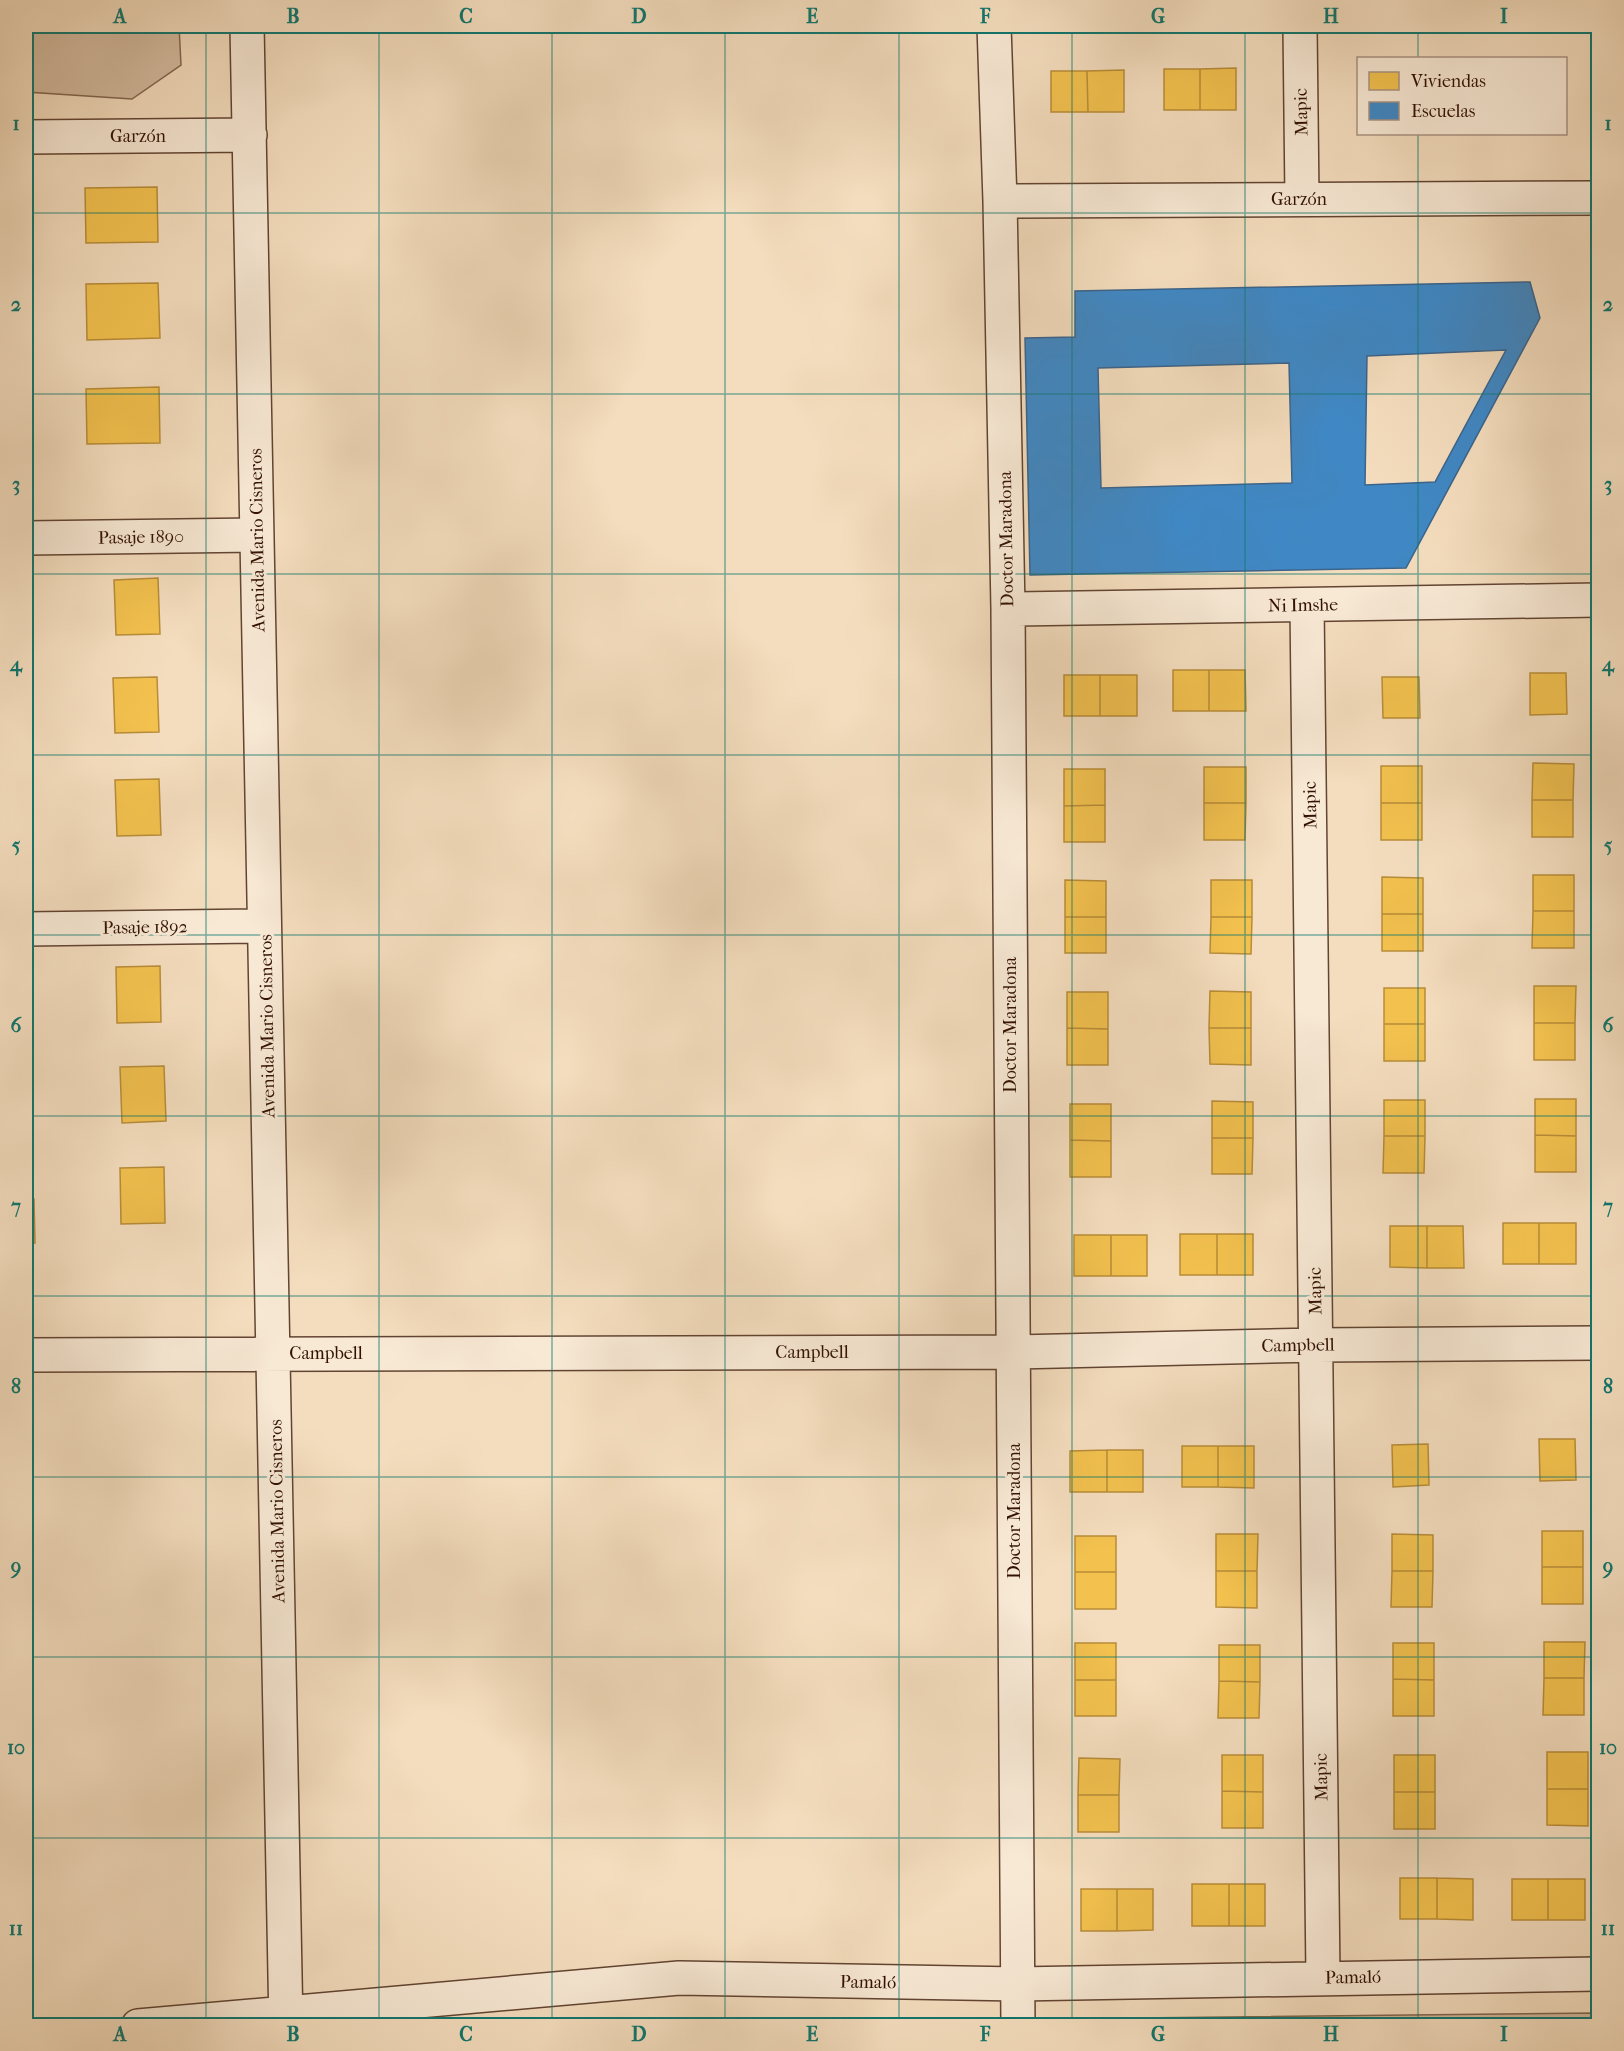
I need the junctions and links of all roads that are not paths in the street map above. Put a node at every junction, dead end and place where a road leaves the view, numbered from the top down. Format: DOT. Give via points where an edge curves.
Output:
graph roads {
  1 [pos="247,26"];
  2 [pos="994,26"];
  3 [pos="1300,26"];
  4 [pos="249,135"];
  5 [pos="26,137"];
  6 [pos="1599,198"];
  7 [pos="1302,199"];
  8 [pos="1000,201"];
  9 [pos="257,535"];
  10 [pos="26,538"];
  11 [pos="1599,600"];
  12 [pos="1307,605"];
  13 [pos="1008,609"];
  14 [pos="264,926"];
  15 [pos="26,929"];
  16 [pos="1599,1343"];
  17 [pos="1316,1345"];
  18 [pos="1012,1352"];
  19 [pos="273,1353"];
  20 [pos="26,1355"];
  21 [pos="1599,1974"];
  22 [pos="1323,1977"];
  23 [pos="1018,1984"];
  24 [pos="286,2019"];
  25 [pos="138,2025"];
  26 [pos="1018,2025"];
  1 -- 4 [label="street, Avenida Mario Cisneros"];
  2 -- 8 [label="street, Doctor Maradona"];
  3 -- 7 [label="street, Mapic"];
  4 -- 5 [label="street, Garzón"];
  4 -- 9 [label="street, Avenida Mario Cisneros"];
  6 -- 7 [label="street, Garzón"];
  7 -- 8 [label="street, Garzón"];
  8 -- 13 [label="street, Doctor Maradona"];
  9 -- 10 [label="street, Pasaje 1890"];
  9 -- 14 [label="street, Avenida Mario Cisneros"];
  11 -- 12 [label="street, Ni Imshe"];
  12 -- 13 [label="street, Ni Imshe"];
  12 -- 17 [label="street, Mapic"];
  13 -- 18 [label="street, Doctor Maradona"];
  14 -- 15 [label="street, Pasaje 1892"];
  14 -- 19 [label="street, Avenida Mario Cisneros"];
  16 -- 17 [label="street, Campbell"];
  17 -- 18 [label="street, Campbell"];
  17 -- 22 [label="street, Mapic"];
  18 -- 19 [label="street, Campbell"];
  18 -- 23 [label="street, Doctor Maradona"];
  19 -- 20 [label="street, Campbell"];
  19 -- 24 [label="street, Avenida Mario Cisneros"];
  21 -- 22 [label="street, Pamaló"];
  22 -- 23 [label="street, Pamaló"];
  23 -- 24 [label="street, Pamaló" via="679,1978"];
  23 -- 26 [label="street, Doctor Maradona"];
  24 -- 25 [label="street, Pamaló"];
}
